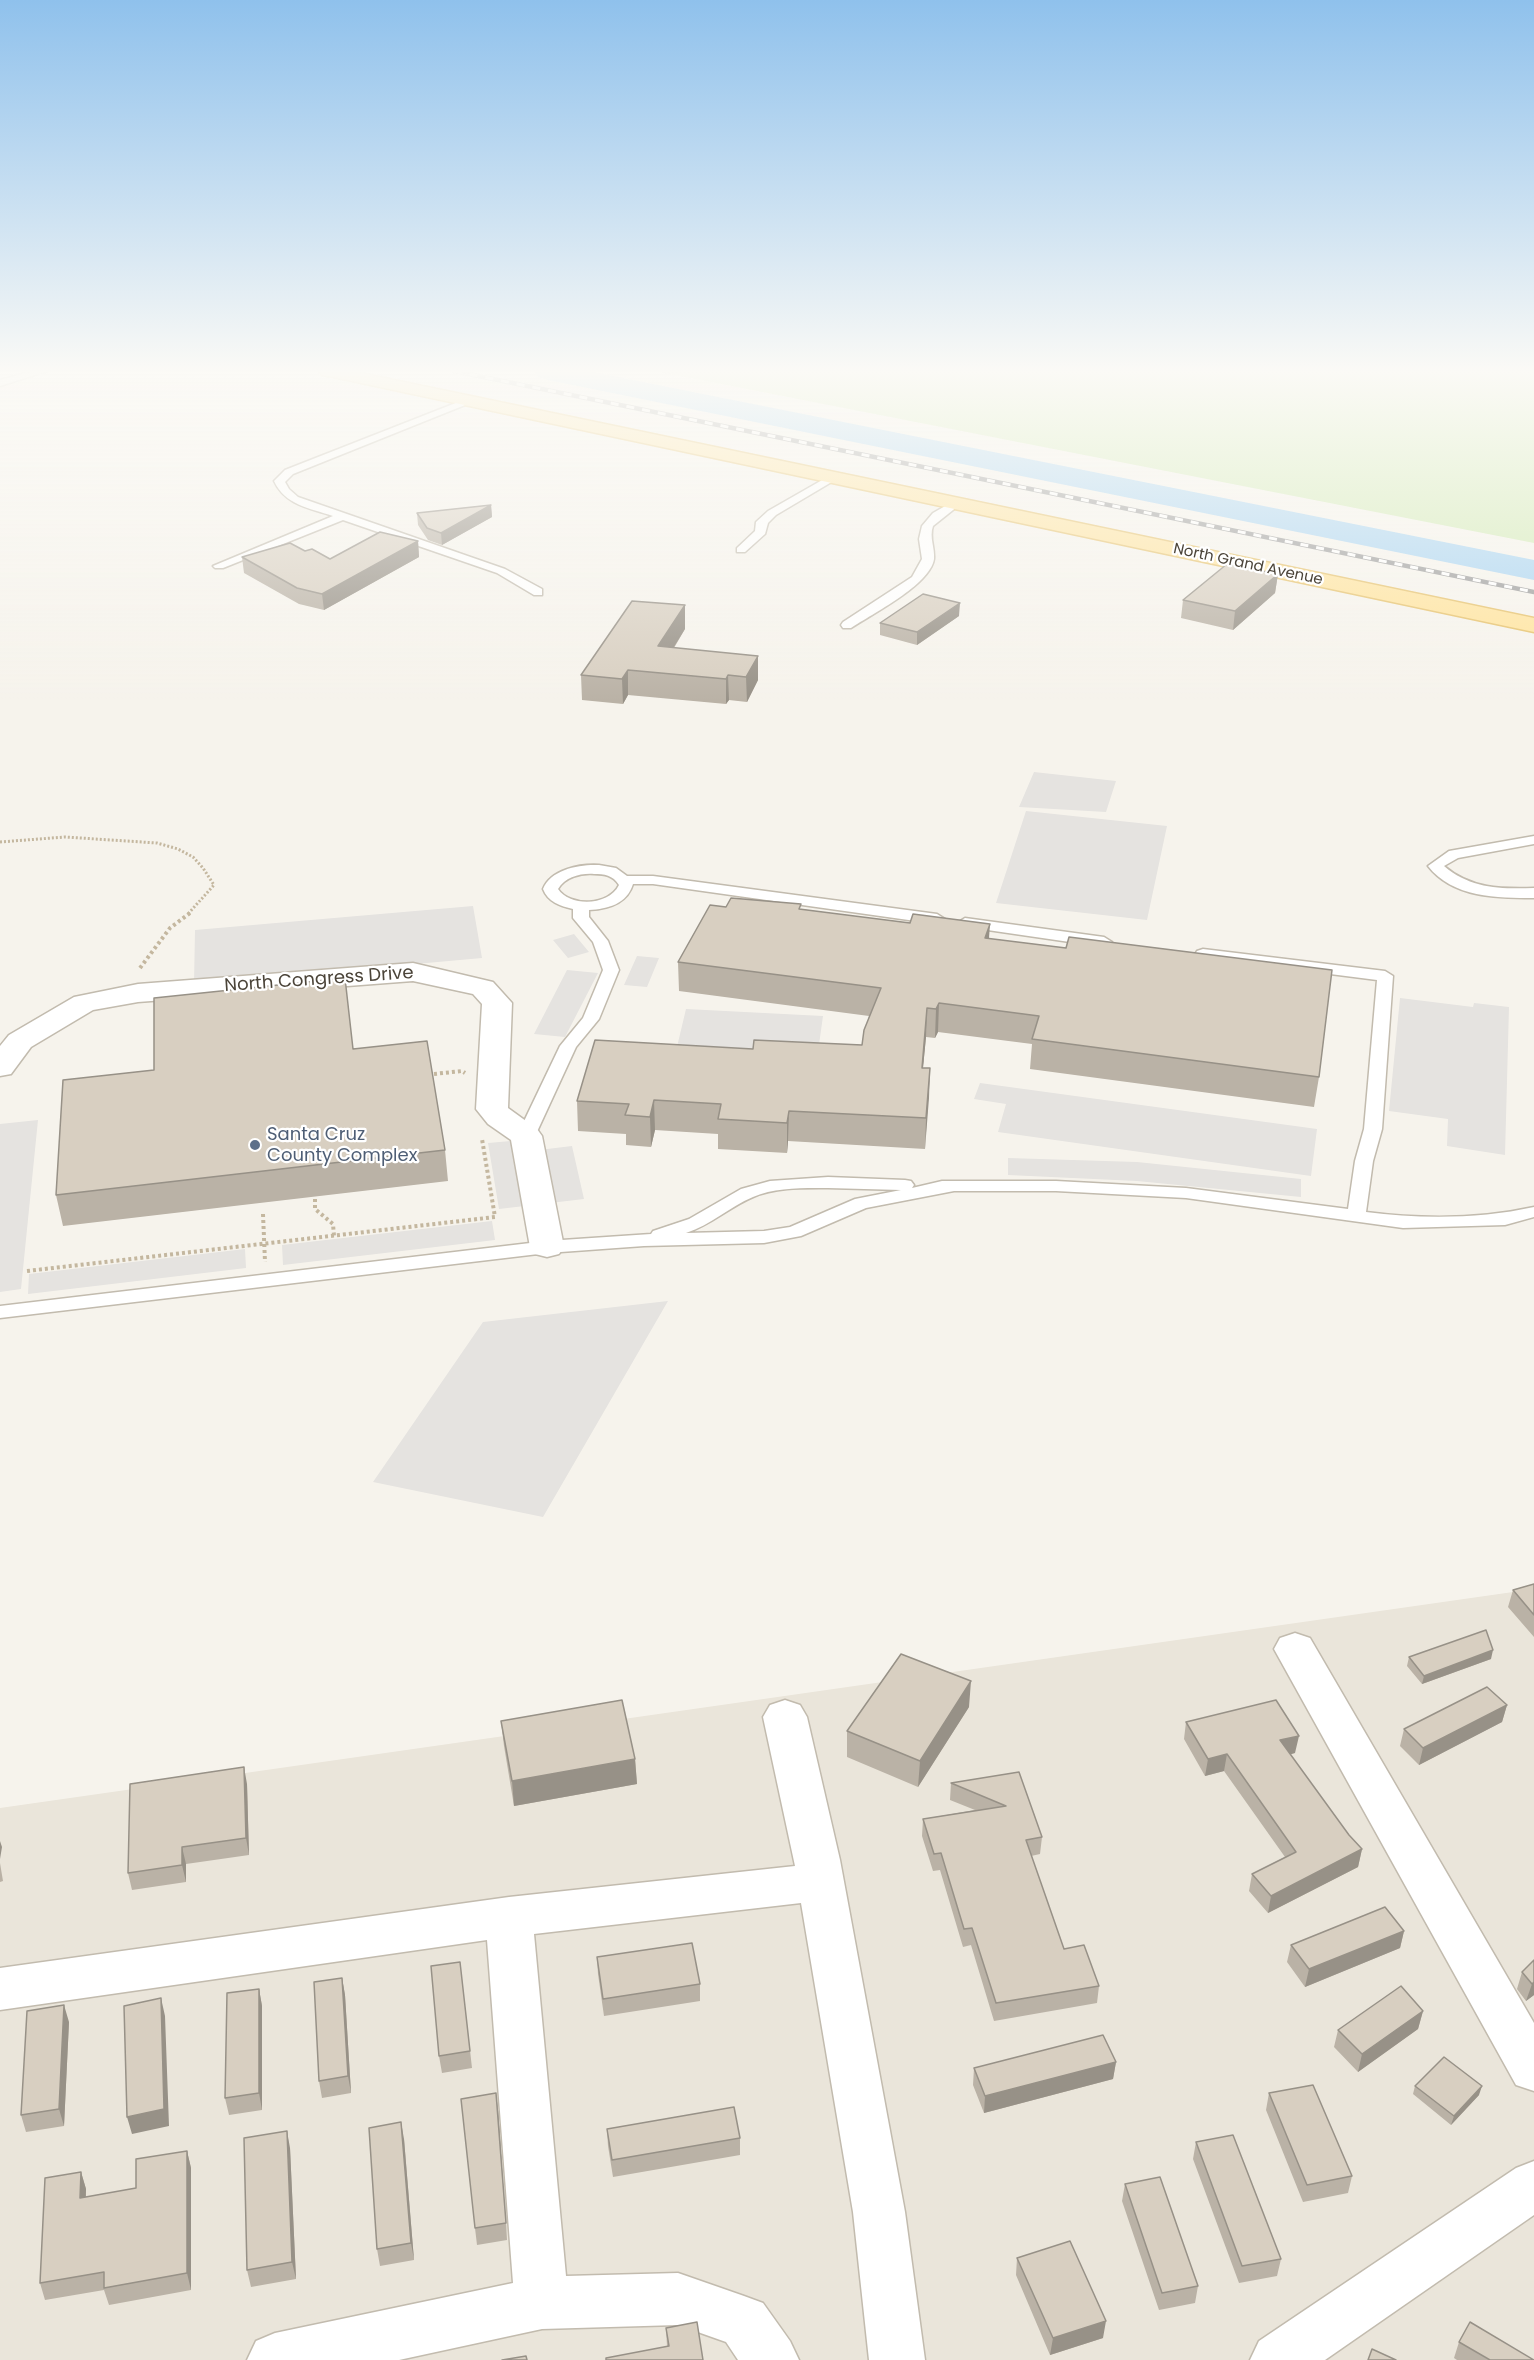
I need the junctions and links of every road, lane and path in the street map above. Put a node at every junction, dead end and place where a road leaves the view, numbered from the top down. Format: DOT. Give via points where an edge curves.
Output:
graph roads {
  1 [pos="279,481"];
  2 [pos="826,481"];
  3 [pos="846,481"];
  4 [pos="954,504"];
  5 [pos="343,516"];
  6 [pos="741,550"];
  7 [pos="219,566"];
  8 [pos="538,592"];
  9 [pos="1534,625"];
  10 [pos="847,626"];
  11 [pos="1534,840"];
  12 [pos="0,842"];
  13 [pos="624,880"];
  14 [pos="1534,892"];
  15 [pos="580,905"];
  16 [pos="1115,943"];
  17 [pos="1183,952"];
  18 [pos="135,970"];
  19 [pos="0,1067"];
  20 [pos="434,1074"];
  21 [pos="472,1077"];
  22 [pos="482,1136"];
  23 [pos="526,1136"];
  24 [pos="954,1186"];
  25 [pos="315,1199"];
  26 [pos="1534,1212"];
  27 [pos="263,1214"];
  28 [pos="1356,1216"];
  29 [pos="333,1236"];
  30 [pos="644,1240"];
  31 [pos="265,1244"];
  32 [pos="547,1247"];
  33 [pos="27,1271"];
  34 [pos="266,1281"];
  35 [pos="0,1312"];
  36 [pos="1295,1649"];
  37 [pos="785,1717"];
  38 [pos="820,1882"];
  39 [pos="508,1917"];
  40 [pos="0,1989"];
  41 [pos="1534,2069"];
  42 [pos="1534,2185"];
  43 [pos="542,2303"];
  44 [pos="275,2360"];
  45 [pos="771,2360"];
  46 [pos="897,2360"];
  47 [pos="1278,2360"];
  1 -- 5 [label="lane" via="294,499"];
  2 -- 6 [label="lane" via="772,513 762,522 761,532"];
  3 -- 4 [label="main road, North Grand Avenue"];
  4 -- 9 [label="main road, North Grand Avenue"];
  4 -- 10 [label="lane" via="926,526 928,559 917,579"];
  5 -- 7 [label="lane"];
  5 -- 8 [label="lane" via="501,571"];
  11 -- 14 [label="lane" via="1454,854 1436,866 1448,879 1485,893"];
  12 -- 18 [label="path" via="64,837 136,841 188,853 210,874 214,885"];
  13 -- 15 [label="lane" via="625,891 613,900"];
  13 -- 15 [label="lane" via="610,871 588,869 566,873 552,883 551,889 560,900"];
  13 -- 16 [label="lane" via="653,880"];
  15 -- 23 [label="lane" via="581,918 600,941 611,970 591,1019 568,1046"];
  17 -- 28 [label="lane" via="1384,976 1373,1129"];
  19 -- 23 [label="street, North Congress Drive" via="20,1041 84,1003 138,993 413,972 483,988 496,1003 492,1109 499,1120"];
  20 -- 21 [label="path" via="462,1071"];
  22 -- 29 [label="path" via="495,1217"];
  23 -- 32 [label="street"];
  24 -- 28 [label="lane" via="1056,1186 1186,1193"];
  24 -- 30 [label="lane" via="861,1203 794,1232 764,1237"];
  24 -- 30 [label="lane" via="818,1184 755,1189 690,1225"];
  25 -- 29 [label="path" via="315,1209 333,1224"];
  26 -- 28 [label="lane" via="1505,1219 1403,1221"];
  27 -- 31 [label="path"];
  29 -- 31 [label="path"];
  30 -- 32 [label="lane"];
  31 -- 33 [label="path"];
  31 -- 34 [label="path"];
  32 -- 34 [label="lane"];
  34 -- 35 [label="lane"];
  36 -- 41 [label="street"];
  37 -- 38 [label="street"];
  38 -- 39 [label="street"];
  38 -- 46 [label="street" via="879,2212"];
  39 -- 40 [label="street"];
  39 -- 43 [label="street"];
  42 -- 47 [label="street"];
  43 -- 44 [label="street"];
  43 -- 45 [label="street" via="678,2299 744,2322"];
}
